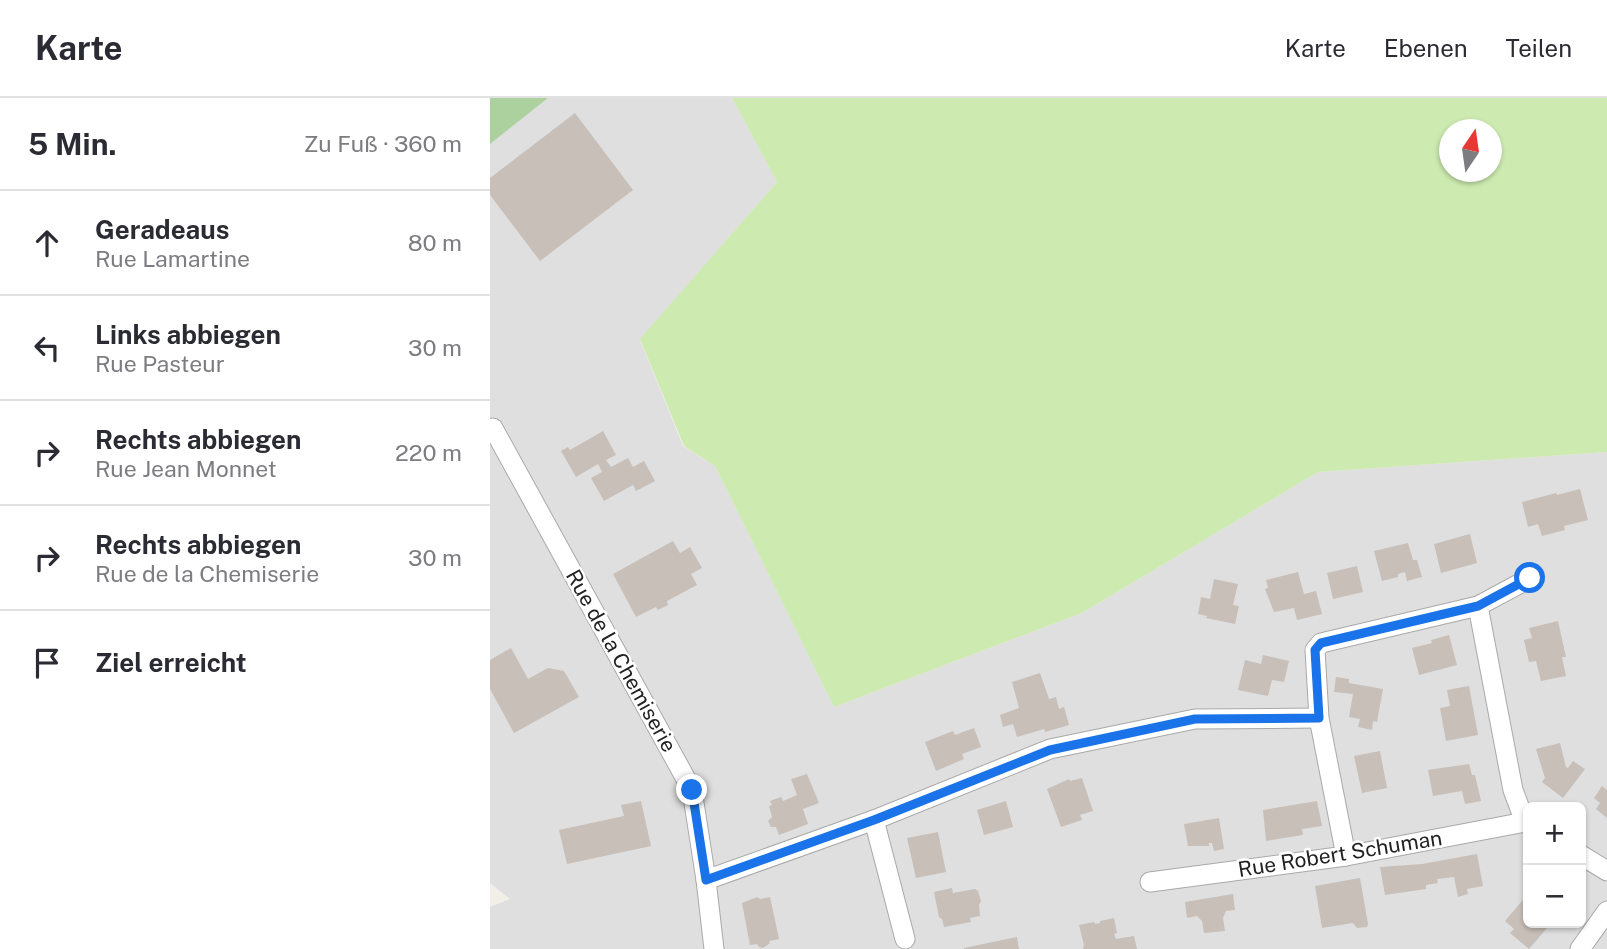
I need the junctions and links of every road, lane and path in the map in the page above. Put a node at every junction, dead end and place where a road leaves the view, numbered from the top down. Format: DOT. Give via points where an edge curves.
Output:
graph roads {
  1 [pos="492,429"];
  2 [pos="1530,578"];
  3 [pos="1478,606"];
  4 [pos="1319,718"];
  5 [pos="1523,814"];
  6 [pos="874,820"];
  7 [pos="1523,824"];
  8 [pos="1346,856"];
  9 [pos="1586,858"];
  10 [pos="1607,871"];
  11 [pos="706,880"];
  12 [pos="1150,883"];
  13 [pos="1607,911"];
  14 [pos="905,940"];
  15 [pos="714,949"];
  16 [pos="1580,949"];
  1 -- 11 [label="street, Rue de la Chemiserie" via="692,790"];
  2 -- 3 [label="street"];
  3 -- 4 [label="street" via="1321,643 1315,650"];
  3 -- 5 [label="street" via="1513,790"];
  4 -- 6 [label="street" via="1195,719 1050,750"];
  4 -- 8 [label="street"];
  6 -- 11 [label="street"];
  6 -- 14 [label="street"];
  7 -- 8 [label="street, Rue Robert Schuman"];
  8 -- 12 [label="street, Rue Robert Schuman"];
  9 -- 10 [label="street"];
  11 -- 15 [label="street, Rue de la Chemiserie"];
  13 -- 16 [label="street"];
}
